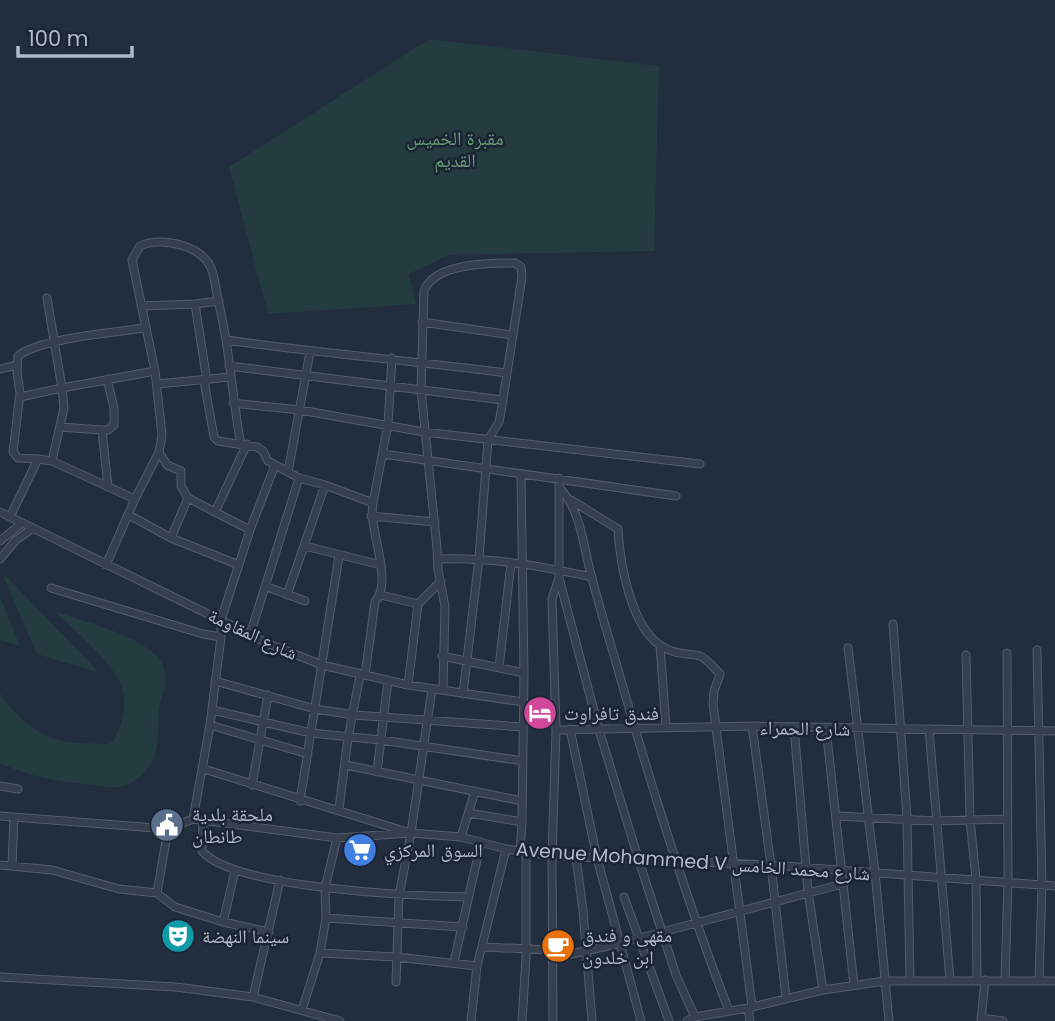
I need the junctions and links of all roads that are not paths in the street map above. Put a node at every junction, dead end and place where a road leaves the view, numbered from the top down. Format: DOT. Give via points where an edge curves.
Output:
graph roads {
  1 [pos="47,298"];
  2 [pos="219,301"];
  3 [pos="195,304"];
  4 [pos="141,306"];
  5 [pos="422,322"];
  6 [pos="144,328"];
  7 [pos="512,335"];
  8 [pos="226,340"];
  9 [pos="56,343"];
  10 [pos="310,352"];
  11 [pos="392,358"];
  12 [pos="420,361"];
  13 [pos="17,365"];
  14 [pos="229,366"];
  15 [pos="0,369"];
  16 [pos="155,371"];
  17 [pos="507,373"];
  18 [pos="306,376"];
  19 [pos="230,377"];
  20 [pos="107,379"];
  21 [pos="205,381"];
  22 [pos="157,384"];
  23 [pos="391,387"];
  24 [pos="62,388"];
  25 [pos="421,390"];
  26 [pos="20,397"];
  27 [pos="503,400"];
  28 [pos="233,403"];
  29 [pos="300,410"];
  30 [pos="388,424"];
  31 [pos="60,427"];
  32 [pos="102,430"];
  33 [pos="424,432"];
  34 [pos="488,440"];
  35 [pos="244,444"];
  36 [pos="159,452"];
  37 [pos="383,454"];
  38 [pos="38,459"];
  39 [pos="52,461"];
  40 [pos="429,462"];
  41 [pos="700,464"];
  42 [pos="275,465"];
  43 [pos="486,468"];
  44 [pos="288,472"];
  45 [pos="521,475"];
  46 [pos="299,478"];
  47 [pos="559,482"];
  48 [pos="325,485"];
  49 [pos="108,487"];
  50 [pos="676,496"];
  51 [pos="188,498"];
  52 [pos="135,499"];
  53 [pos="571,500"];
  54 [pos="373,503"];
  55 [pos="0,512"];
  56 [pos="215,512"];
  57 [pos="129,515"];
  58 [pos="370,516"];
  59 [pos="10,517"];
  60 [pos="435,522"];
  61 [pos="22,523"];
  62 [pos="33,528"];
  63 [pos="250,530"];
  64 [pos="171,538"];
  65 [pos="0,541"];
  66 [pos="305,546"];
  67 [pos="339,556"];
  68 [pos="478,558"];
  69 [pos="0,559"];
  70 [pos="438,559"];
  71 [pos="511,563"];
  72 [pos="106,565"];
  73 [pos="239,565"];
  74 [pos="381,565"];
  75 [pos="524,565"];
  76 [pos="559,574"];
  77 [pos="592,577"];
  78 [pos="441,581"];
  79 [pos="265,586"];
  80 [pos="51,588"];
  81 [pos="287,595"];
  82 [pos="381,595"];
  83 [pos="305,601"];
  84 [pos="418,604"];
  85 [pos="221,620"];
  86 [pos="893,624"];
  87 [pos="250,635"];
  88 [pos="221,637"];
  89 [pos="660,646"];
  90 [pos="848,649"];
  91 [pos="1037,650"];
  92 [pos="1007,653"];
  93 [pos="966,655"];
  94 [pos="442,656"];
  95 [pos="467,660"];
  96 [pos="322,665"];
  97 [pos="499,667"];
  98 [pos="524,674"];
  99 [pos="363,675"];
  100 [pos="388,680"];
  101 [pos="215,681"];
  102 [pos="408,685"];
  103 [pos="432,689"];
  104 [pos="443,690"];
  105 [pos="463,694"];
  106 [pos="268,695"];
  107 [pos="523,702"];
  108 [pos="315,709"];
  109 [pos="212,710"];
  110 [pos="354,715"];
  111 [pos="384,717"];
  112 [pos="427,719"];
  113 [pos="263,723"];
  114 [pos="210,725"];
  115 [pos="752,726"];
  116 [pos="523,727"];
  117 [pos="666,727"];
  118 [pos="717,727"];
  119 [pos="794,727"];
  120 [pos="826,728"];
  121 [pos="570,729"];
  122 [pos="636,729"];
  123 [pos="859,729"];
  124 [pos="901,729"];
  125 [pos="929,729"];
  126 [pos="555,730"];
  127 [pos="599,730"];
  128 [pos="1006,730"];
  129 [pos="1038,730"];
  130 [pos="969,731"];
  131 [pos="1055,731"];
  132 [pos="311,733"];
  133 [pos="348,738"];
  134 [pos="381,740"];
  135 [pos="260,741"];
  136 [pos="424,747"];
  137 [pos="308,754"];
  138 [pos="523,761"];
  139 [pos="346,765"];
  140 [pos="204,769"];
  141 [pos="377,772"];
  142 [pos="419,779"];
  143 [pos="253,785"];
  144 [pos="0,786"];
  145 [pos="18,789"];
  146 [pos="475,792"];
  147 [pos="300,801"];
  148 [pos="522,801"];
  149 [pos="339,809"];
  150 [pos="469,813"];
  151 [pos="0,816"];
  152 [pos="837,816"];
  153 [pos="867,816"];
  154 [pos="14,817"];
  155 [pos="907,818"];
  156 [pos="193,819"];
  157 [pos="970,819"];
  158 [pos="1007,819"];
  159 [pos="203,821"];
  160 [pos="936,821"];
  161 [pos="522,822"];
  162 [pos="168,830"];
  163 [pos="411,833"];
  164 [pos="461,837"];
  165 [pos="337,838"];
  166 [pos="481,842"];
  167 [pos="506,849"];
  168 [pos="523,852"];
  169 [pos="552,856"];
  170 [pos="576,858"];
  171 [pos="597,858"];
  172 [pos="639,861"];
  173 [pos="676,861"];
  174 [pos="0,865"];
  175 [pos="734,865"];
  176 [pos="772,865"];
  177 [pos="12,866"];
  178 [pos="808,868"];
  179 [pos="235,871"];
  180 [pos="842,871"];
  181 [pos="875,872"];
  182 [pos="909,876"];
  183 [pos="942,878"];
  184 [pos="976,879"];
  185 [pos="280,880"];
  186 [pos="1008,881"];
  187 [pos="842,884"];
  188 [pos="1042,885"];
  189 [pos="1055,886"];
  190 [pos="325,888"];
  191 [pos="808,892"];
  192 [pos="157,893"];
  193 [pos="399,896"];
  194 [pos="468,897"];
  195 [pos="624,897"];
  196 [pos="774,901"];
  197 [pos="740,911"];
  198 [pos="326,918"];
  199 [pos="223,922"];
  200 [pos="398,923"];
  201 [pos="695,923"];
  202 [pos="463,927"];
  203 [pos="269,932"];
  204 [pos="663,932"];
  205 [pos="639,938"];
  206 [pos="621,943"];
  207 [pos="482,947"];
  208 [pos="526,949"];
  209 [pos="586,951"];
  210 [pos="320,953"];
  211 [pos="553,954"];
  212 [pos="396,957"];
  213 [pos="454,962"];
  214 [pos="477,966"];
  215 [pos="0,976"];
  216 [pos="981,980"];
  217 [pos="1005,980"];
  218 [pos="1039,980"];
  219 [pos="885,981"];
  220 [pos="910,981"];
  221 [pos="950,981"];
  222 [pos="1055,981"];
  223 [pos="396,982"];
  224 [pos="854,985"];
  225 [pos="823,990"];
  226 [pos="253,997"];
  227 [pos="786,998"];
  228 [pos="750,1007"];
  229 [pos="302,1010"];
  230 [pos="724,1015"];
  231 [pos="695,1017"];
  232 [pos="981,1020"];
  233 [pos="340,1021"];
  234 [pos="471,1021"];
  235 [pos="522,1021"];
  236 [pos="553,1021"];
  237 [pos="592,1021"];
  238 [pos="640,1021"];
  239 [pos="669,1021"];
  240 [pos="687,1021"];
  241 [pos="750,1021"];
  242 [pos="889,1021"];
  243 [pos="1003,1021"];
  1 -- 9 [label="street"];
  2 -- 3 [label="street"];
  2 -- 4 [label="street" via="212,269 202,255 189,248 152,242 140,246 132,260"];
  2 -- 8 [label="street"];
  3 -- 4 [label="street"];
  3 -- 21 [label="street"];
  4 -- 6 [label="street"];
  5 -- 7 [label="street"];
  5 -- 7 [label="street" via="424,291 432,277 471,266 514,262 522,272"];
  5 -- 12 [label="street"];
  6 -- 9 [label="street"];
  6 -- 16 [label="street"];
  7 -- 17 [label="street"];
  8 -- 10 [label="street"];
  8 -- 14 [label="street"];
  9 -- 13 [label="street" via="22,353"];
  9 -- 24 [label="street"];
  10 -- 11 [label="street"];
  10 -- 18 [label="street"];
  11 -- 12 [label="street"];
  11 -- 23 [label="street"];
  12 -- 17 [label="street"];
  12 -- 25 [label="street"];
  13 -- 15 [label="street"];
  13 -- 26 [label="street"];
  14 -- 18 [label="street"];
  14 -- 19 [label="street"];
  16 -- 20 [label="street"];
  16 -- 22 [label="street"];
  17 -- 27 [label="street"];
  18 -- 23 [label="street"];
  18 -- 29 [label="street"];
  19 -- 21 [label="street"];
  19 -- 28 [label="street"];
  20 -- 24 [label="street"];
  20 -- 32 [label="street" via="115,422"];
  21 -- 22 [label="street"];
  21 -- 35 [label="street" via="214,437 224,443"];
  22 -- 36 [label="street"];
  23 -- 25 [label="street"];
  23 -- 30 [label="street"];
  24 -- 26 [label="street"];
  24 -- 31 [label="street"];
  25 -- 27 [label="street"];
  25 -- 33 [label="street"];
  26 -- 38 [label="street" via="14,455"];
  27 -- 34 [label="street" via="499,422"];
  28 -- 29 [label="street"];
  28 -- 35 [label="street"];
  29 -- 30 [label="street"];
  29 -- 44 [label="street"];
  30 -- 33 [label="street"];
  30 -- 37 [label="street"];
  31 -- 32 [label="street"];
  31 -- 39 [label="street"];
  32 -- 49 [label="street"];
  33 -- 34 [label="street"];
  33 -- 40 [label="street"];
  34 -- 41 [label="street"];
  34 -- 43 [label="street"];
  35 -- 42 [label="street" via="263,451"];
  35 -- 56 [label="street"];
  36 -- 51 [label="street" via="167,465 181,471 181,486"];
  36 -- 52 [label="street"];
  37 -- 40 [label="street"];
  37 -- 54 [label="street"];
  38 -- 39 [label="street"];
  38 -- 59 [label="street"];
  39 -- 49 [label="street"];
  40 -- 43 [label="street"];
  40 -- 60 [label="street"];
  42 -- 44 [label="street"];
  42 -- 63 [label="street"];
  43 -- 45 [label="street"];
  43 -- 68 [label="street"];
  44 -- 46 [label="street"];
  45 -- 47 [label="street"];
  45 -- 75 [label="street"];
  46 -- 48 [label="street"];
  46 -- 79 [label="street"];
  47 -- 50 [label="street"];
  47 -- 53 [label="street"];
  47 -- 76 [label="street"];
  48 -- 54 [label="street"];
  48 -- 66 [label="street"];
  49 -- 52 [label="street"];
  51 -- 56 [label="street"];
  51 -- 64 [label="street"];
  52 -- 57 [label="street"];
  53 -- 77 [label="street"];
  53 -- 89 [label="street" via="618,529 633,605 642,626"];
  54 -- 58 [label="street"];
  55 -- 59 [label="street, شارع المقاومة"];
  56 -- 63 [label="street"];
  57 -- 64 [label="street"];
  57 -- 72 [label="street"];
  58 -- 60 [label="street"];
  58 -- 74 [label="street"];
  59 -- 61 [label="street, شارع المقاومة"];
  60 -- 70 [label="street"];
  61 -- 62 [label="street, شارع المقاومة"];
  61 -- 65 [label="street"];
  62 -- 69 [label="street"];
  62 -- 72 [label="street, شارع المقاومة"];
  63 -- 73 [label="street"];
  64 -- 73 [label="street"];
  66 -- 67 [label="street"];
  66 -- 81 [label="street"];
  67 -- 74 [label="street"];
  67 -- 96 [label="street"];
  68 -- 70 [label="street"];
  68 -- 71 [label="street"];
  68 -- 95 [label="street"];
  70 -- 78 [label="street"];
  71 -- 75 [label="street"];
  71 -- 97 [label="street"];
  72 -- 85 [label="street, شارع المقاومة"];
  73 -- 85 [label="street"];
  74 -- 82 [label="street"];
  75 -- 76 [label="street"];
  75 -- 98 [label="street"];
  76 -- 77 [label="street"];
  76 -- 126 [label="street" via="552,599"];
  76 -- 127 [label="street"];
  77 -- 122 [label="street"];
  78 -- 84 [label="street"];
  78 -- 94 [label="street" via="445,606"];
  79 -- 81 [label="street"];
  79 -- 87 [label="street"];
  80 -- 88 [label="street"];
  81 -- 83 [label="street"];
  82 -- 84 [label="street"];
  82 -- 99 [label="street" via="375,602"];
  84 -- 102 [label="street"];
  85 -- 87 [label="street, شارع المقاومة"];
  85 -- 88 [label="street"];
  86 -- 124 [label="street"];
  87 -- 96 [label="street, شارع المقاومة"];
  88 -- 101 [label="street"];
  89 -- 117 [label="street"];
  89 -- 118 [label="street" via="677,654 700,656 720,674 713,704"];
  90 -- 123 [label="street"];
  91 -- 129 [label="street"];
  92 -- 128 [label="street"];
  93 -- 130 [label="street"];
  94 -- 95 [label="street"];
  94 -- 104 [label="street"];
  95 -- 97 [label="street"];
  95 -- 105 [label="street"];
  96 -- 99 [label="street, شارع المقاومة"];
  96 -- 108 [label="street"];
  97 -- 98 [label="street"];
  98 -- 107 [label="street"];
  99 -- 100 [label="street, شارع المقاومة"];
  99 -- 110 [label="street"];
  100 -- 102 [label="street, شارع المقاومة"];
  100 -- 111 [label="street"];
  101 -- 106 [label="street"];
  101 -- 109 [label="street"];
  102 -- 103 [label="street, شارع المقاومة"];
  103 -- 104 [label="street, شارع المقاومة"];
  103 -- 112 [label="street"];
  104 -- 105 [label="street, شارع المقاومة"];
  105 -- 107 [label="street, شارع المقاومة"];
  106 -- 108 [label="street"];
  106 -- 113 [label="street"];
  107 -- 116 [label="street"];
  108 -- 110 [label="street"];
  108 -- 132 [label="street"];
  109 -- 113 [label="street"];
  109 -- 114 [label="street"];
  110 -- 111 [label="street"];
  110 -- 133 [label="street"];
  111 -- 112 [label="street"];
  111 -- 134 [label="street"];
  112 -- 116 [label="street"];
  112 -- 136 [label="street"];
  113 -- 132 [label="street"];
  113 -- 135 [label="street"];
  114 -- 135 [label="street"];
  114 -- 140 [label="street"];
  115 -- 118 [label="street, شارع الحمراء"];
  115 -- 119 [label="street, شارع الحمراء"];
  115 -- 176 [label="street"];
  116 -- 138 [label="street"];
  117 -- 118 [label="street, شارع الحمراء"];
  117 -- 122 [label="street, شارع الحمراء"];
  118 -- 175 [label="street"];
  119 -- 120 [label="street, شارع الحمراء"];
  119 -- 178 [label="street"];
  120 -- 123 [label="street, شارع الحمراء"];
  120 -- 152 [label="street"];
  121 -- 126 [label="street, شارع الحمراء"];
  121 -- 127 [label="street, شارع الحمراء"];
  121 -- 171 [label="street"];
  122 -- 127 [label="street, شارع الحمراء"];
  122 -- 173 [label="street"];
  123 -- 124 [label="street, شارع الحمراء"];
  123 -- 153 [label="street"];
  124 -- 125 [label="street, شارع الحمراء"];
  124 -- 155 [label="street"];
  125 -- 130 [label="street, شارع الحمراء"];
  125 -- 160 [label="street"];
  126 -- 169 [label="street"];
  127 -- 172 [label="street"];
  128 -- 129 [label="street, شارع الحمراء"];
  128 -- 130 [label="street, شارع الحمراء"];
  128 -- 158 [label="street"];
  129 -- 131 [label="street, شارع الحمراء"];
  129 -- 188 [label="street"];
  130 -- 157 [label="street"];
  132 -- 133 [label="street"];
  132 -- 137 [label="street"];
  133 -- 134 [label="street"];
  133 -- 139 [label="street"];
  134 -- 136 [label="street"];
  134 -- 141 [label="street"];
  135 -- 137 [label="street"];
  135 -- 143 [label="street"];
  136 -- 138 [label="street"];
  136 -- 142 [label="street"];
  137 -- 147 [label="street"];
  138 -- 148 [label="street"];
  139 -- 141 [label="street"];
  139 -- 149 [label="street"];
  140 -- 143 [label="street"];
  140 -- 156 [label="street"];
  141 -- 142 [label="street"];
  142 -- 146 [label="street"];
  142 -- 163 [label="street"];
  143 -- 147 [label="street"];
  144 -- 145 [label="street"];
  146 -- 148 [label="street"];
  146 -- 150 [label="street"];
  147 -- 149 [label="street"];
  148 -- 161 [label="street"];
  149 -- 163 [label="street"];
  150 -- 161 [label="street"];
  150 -- 164 [label="street"];
  151 -- 154 [label="street"];
  152 -- 153 [label="street"];
  152 -- 180 [label="street"];
  153 -- 155 [label="street"];
  153 -- 181 [label="street"];
  154 -- 162 [label="street"];
  154 -- 177 [label="street"];
  155 -- 160 [label="street"];
  155 -- 182 [label="street"];
  156 -- 159 [label="street, Avenue Mohammed V شارع محمد الخامس"];
  156 -- 162 [label="street"];
  157 -- 158 [label="street"];
  157 -- 160 [label="street"];
  157 -- 184 [label="street"];
  158 -- 186 [label="street"];
  159 -- 165 [label="street, Avenue Mohammed V شارع محمد الخامس"];
  159 -- 179 [label="street" via="202,851"];
  160 -- 183 [label="street"];
  161 -- 168 [label="street"];
  162 -- 192 [label="street"];
  163 -- 164 [label="street, Avenue Mohammed V شارع محمد الخامس"];
  163 -- 165 [label="street, Avenue Mohammed V شارع محمد الخامس"];
  163 -- 193 [label="street"];
  164 -- 166 [label="street, Avenue Mohammed V شارع محمد الخامس"];
  165 -- 190 [label="street"];
  166 -- 167 [label="street, Avenue Mohammed V شارع محمد الخامس"];
  166 -- 194 [label="street"];
  167 -- 168 [label="street, Avenue Mohammed V شارع محمد الخامس"];
  167 -- 207 [label="street"];
  168 -- 169 [label="street, Avenue Mohammed V شارع محمد الخامس"];
  168 -- 208 [label="street"];
  169 -- 170 [label="street, Avenue Mohammed V شارع محمد الخامس"];
  169 -- 211 [label="street"];
  170 -- 171 [label="street, Avenue Mohammed V شارع محمد الخامس"];
  170 -- 209 [label="street"];
  171 -- 172 [label="street, Avenue Mohammed V شارع محمد الخامس"];
  171 -- 206 [label="street"];
  172 -- 173 [label="street, Avenue Mohammed V شارع محمد الخامس"];
  172 -- 204 [label="street"];
  173 -- 175 [label="street, Avenue Mohammed V شارع محمد الخامس"];
  173 -- 201 [label="street"];
  174 -- 177 [label="street"];
  175 -- 176 [label="street, Avenue Mohammed V شارع محمد الخامس"];
  175 -- 197 [label="street"];
  176 -- 178 [label="street, Avenue Mohammed V شارع محمد الخامس"];
  176 -- 196 [label="street"];
  177 -- 192 [label="street"];
  178 -- 180 [label="street, Avenue Mohammed V شارع محمد الخامس"];
  178 -- 191 [label="street"];
  179 -- 185 [label="street"];
  179 -- 199 [label="street"];
  180 -- 181 [label="street, Avenue Mohammed V شارع محمد الخامس"];
  180 -- 187 [label="street"];
  181 -- 182 [label="street, Avenue Mohammed V شارع محمد الخامس"];
  181 -- 219 [label="street"];
  182 -- 183 [label="street, Avenue Mohammed V شارع محمد الخامس"];
  182 -- 220 [label="street"];
  183 -- 184 [label="street, Avenue Mohammed V شارع محمد الخامس"];
  183 -- 221 [label="street"];
  184 -- 186 [label="street, Avenue Mohammed V شارع محمد الخامس"];
  184 -- 216 [label="street"];
  185 -- 190 [label="street"];
  185 -- 203 [label="street"];
  186 -- 188 [label="street, Avenue Mohammed V شارع محمد الخامس"];
  186 -- 217 [label="street"];
  187 -- 191 [label="street"];
  187 -- 224 [label="street"];
  188 -- 189 [label="street, Avenue Mohammed V شارع محمد الخامس"];
  188 -- 218 [label="street"];
  190 -- 193 [label="street"];
  190 -- 198 [label="street"];
  191 -- 196 [label="street"];
  191 -- 225 [label="street"];
  192 -- 199 [label="street" via="175,906"];
  193 -- 194 [label="street"];
  193 -- 200 [label="street"];
  194 -- 202 [label="street"];
  195 -- 205 [label="street"];
  196 -- 197 [label="street"];
  196 -- 227 [label="street"];
  197 -- 201 [label="street"];
  197 -- 228 [label="street"];
  198 -- 200 [label="street"];
  198 -- 210 [label="street"];
  199 -- 203 [label="street"];
  200 -- 202 [label="street"];
  200 -- 212 [label="street"];
  201 -- 204 [label="street"];
  201 -- 230 [label="street"];
  202 -- 213 [label="street"];
  203 -- 226 [label="street"];
  204 -- 205 [label="street"];
  204 -- 231 [label="street"];
  205 -- 206 [label="street"];
  205 -- 239 [label="street"];
  206 -- 209 [label="street"];
  206 -- 238 [label="street"];
  207 -- 208 [label="street"];
  207 -- 214 [label="street"];
  208 -- 211 [label="street"];
  208 -- 235 [label="street"];
  209 -- 211 [label="street"];
  209 -- 237 [label="street"];
  210 -- 212 [label="street"];
  210 -- 229 [label="street"];
  211 -- 236 [label="street"];
  212 -- 213 [label="street"];
  212 -- 223 [label="street"];
  213 -- 214 [label="street"];
  214 -- 234 [label="street"];
  215 -- 226 [label="street" via="176,987"];
  216 -- 217 [label="street"];
  216 -- 221 [label="street"];
  216 -- 232 [label="street"];
  217 -- 218 [label="street"];
  218 -- 222 [label="street"];
  219 -- 220 [label="street"];
  219 -- 224 [label="street"];
  219 -- 242 [label="street"];
  220 -- 221 [label="street"];
  224 -- 225 [label="street"];
  225 -- 227 [label="street"];
  226 -- 229 [label="street"];
  227 -- 228 [label="street"];
  228 -- 230 [label="street"];
  228 -- 241 [label="street"];
  229 -- 233 [label="street"];
  230 -- 231 [label="street"];
  231 -- 240 [label="street"];
  232 -- 243 [label="street"];
}
